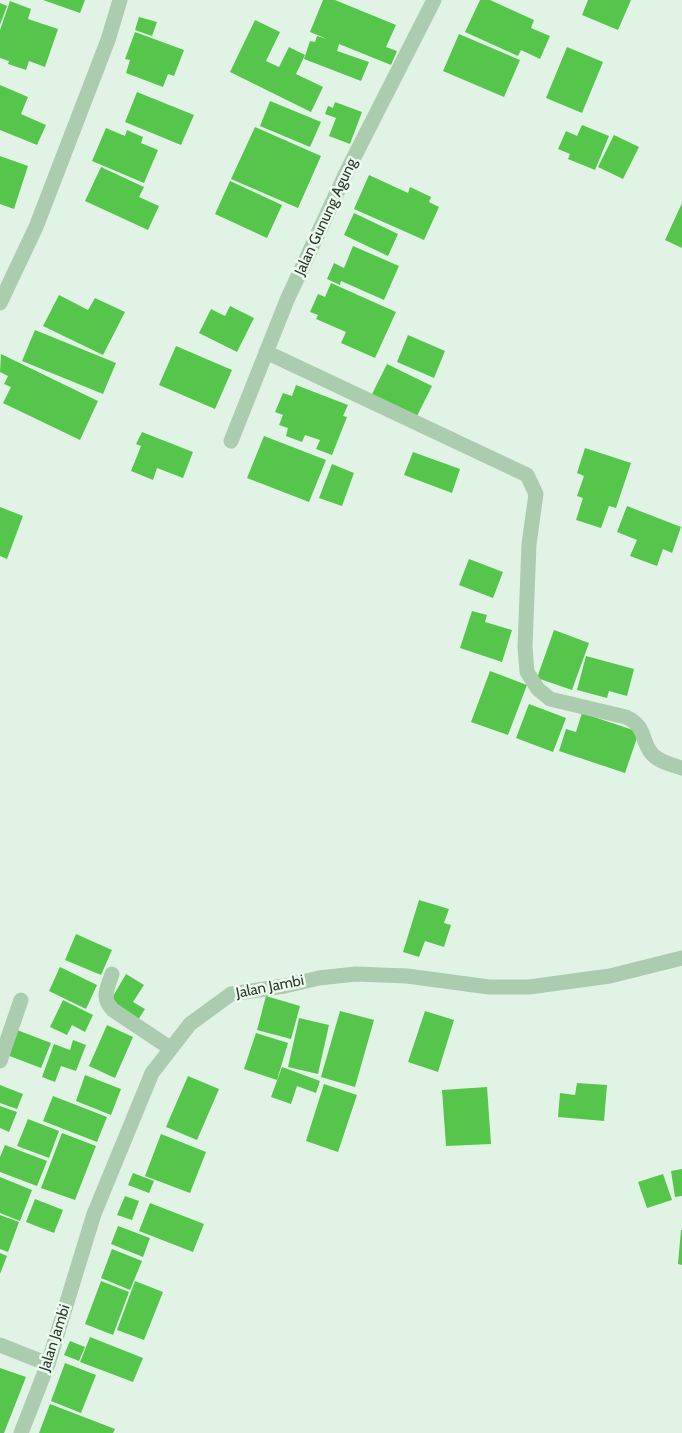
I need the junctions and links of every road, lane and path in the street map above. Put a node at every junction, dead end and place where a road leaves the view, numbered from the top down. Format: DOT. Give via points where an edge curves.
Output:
graph roads {
  1 [pos="120,0"];
  2 [pos="430,1"];
  3 [pos="0,303"];
  4 [pos="266,352"];
  5 [pos="231,441"];
  6 [pos="682,768"];
  7 [pos="682,958"];
  8 [pos="112,974"];
  9 [pos="21,1000"];
  10 [pos="170,1048"];
  11 [pos="0,1061"];
  12 [pos="0,1345"];
  13 [pos="48,1364"];
  14 [pos="21,1433"];
  1 -- 3 [label="street" via="108,40 36,227"];
  2 -- 4 [label="street, Jalan Gunung Agung" via="347,171"];
  4 -- 5 [label="street, Jalan Gunung Agung"];
  4 -- 6 [label="street" via="527,475 536,494 529,544 527,672 538,689 550,699 635,721 652,754"];
  7 -- 10 [label="street, Jalan Jambi" via="610,976 529,987 489,987 407,976 356,974 319,978 230,994 190,1024"];
  8 -- 10 [label="street" via="105,996 106,1004"];
  9 -- 11 [label="street"];
  10 -- 13 [label="street, Jalan Jambi" via="152,1073 94,1214"];
  12 -- 13 [label="street"];
  13 -- 14 [label="street, Jalan Jambi"];
}
